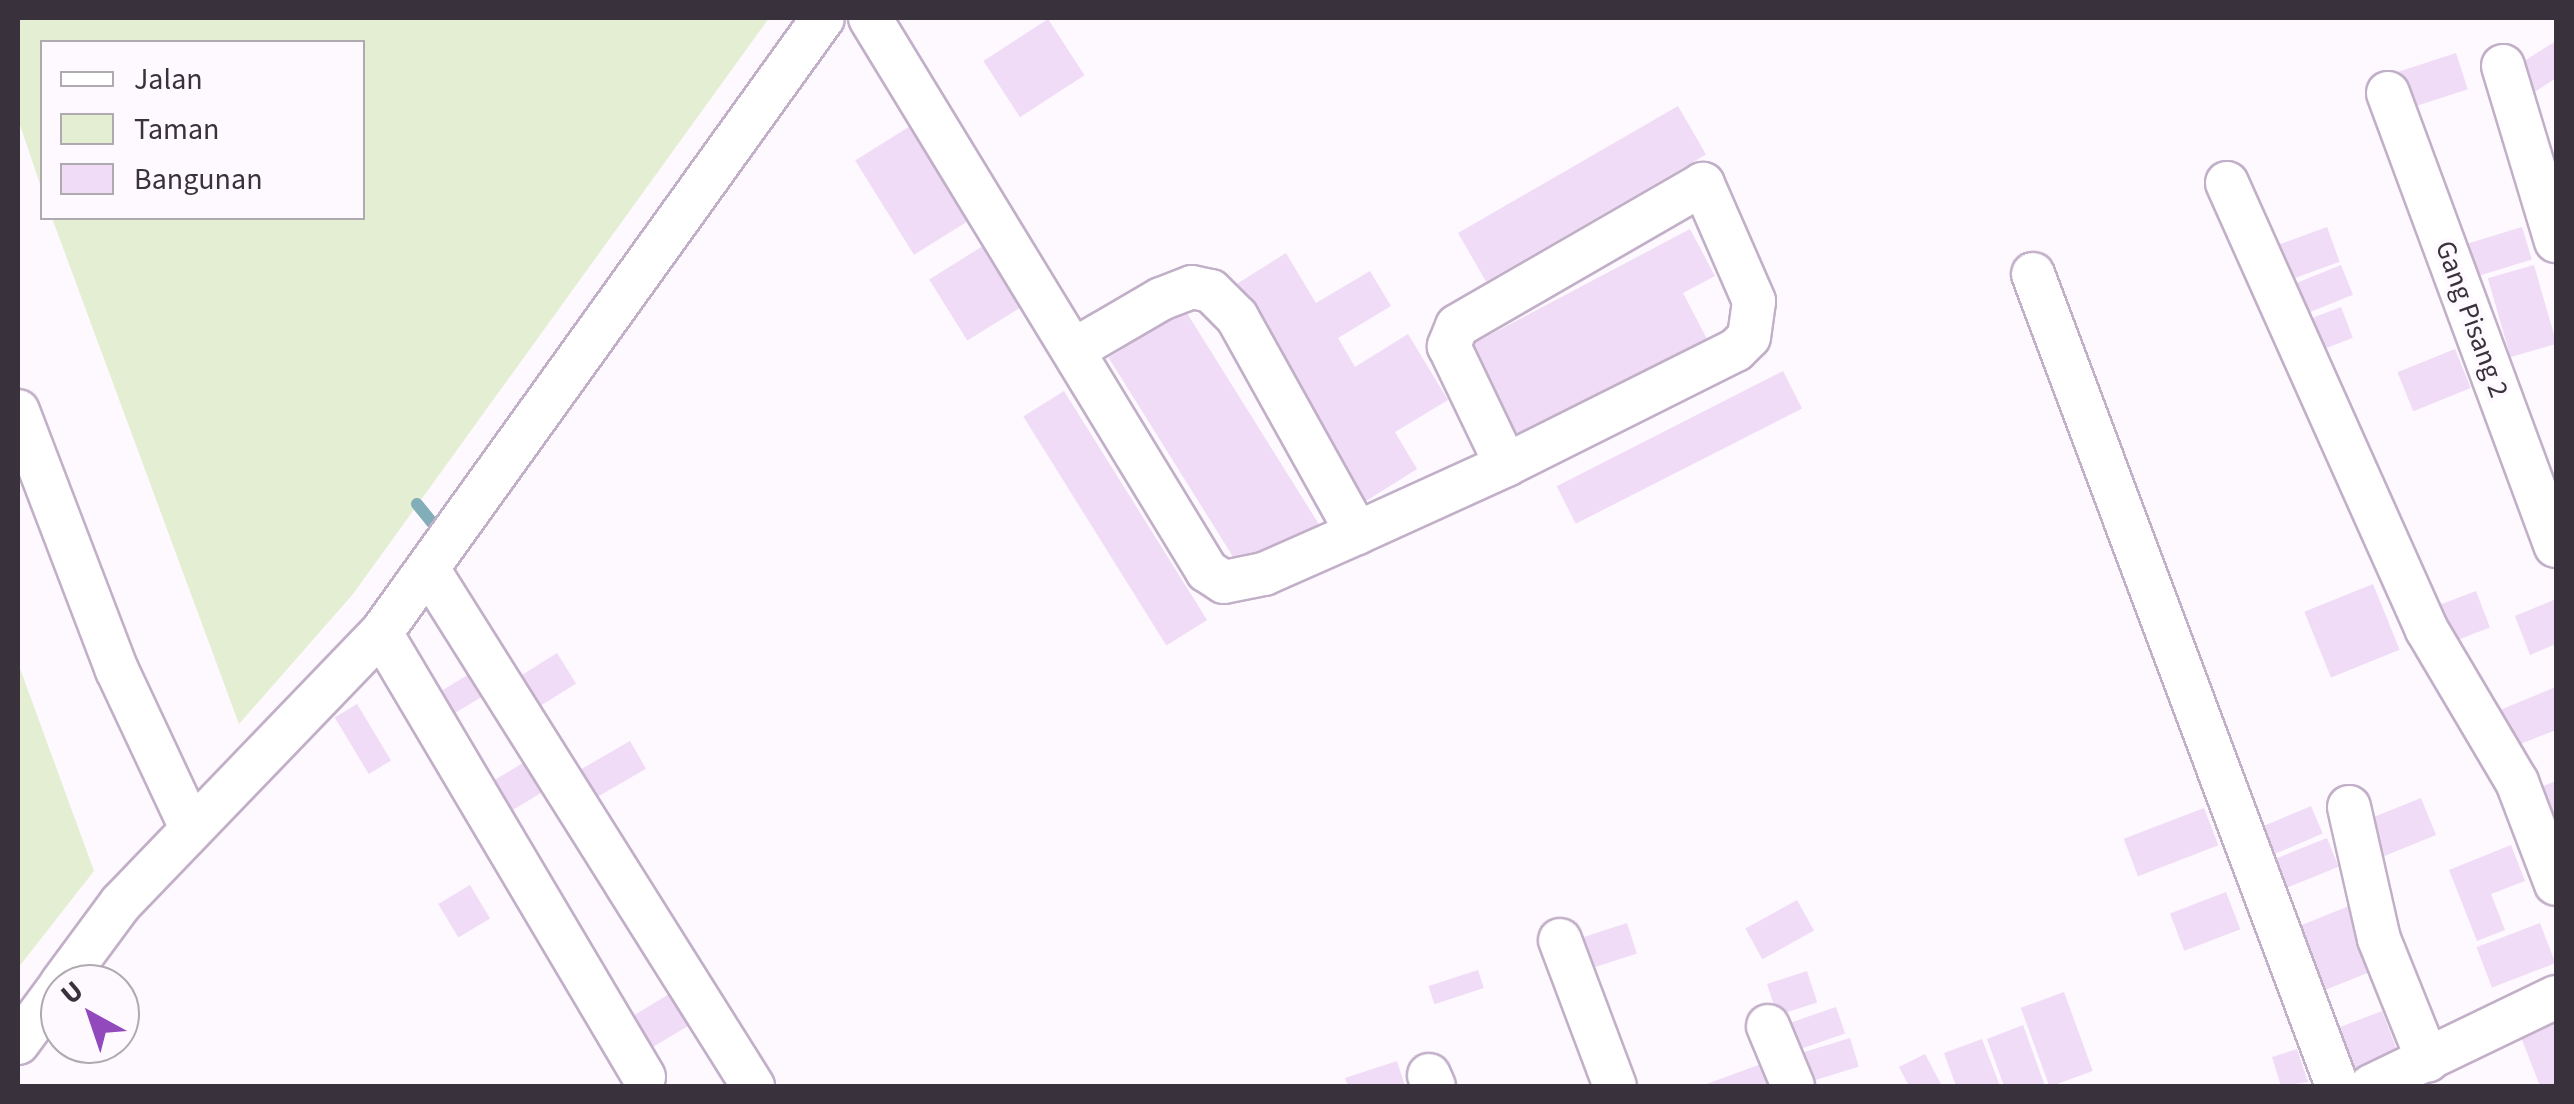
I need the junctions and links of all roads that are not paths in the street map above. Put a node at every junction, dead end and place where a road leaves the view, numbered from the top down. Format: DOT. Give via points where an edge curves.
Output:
graph roads {
  1 [pos="823,18"];
  2 [pos="870,18"];
  3 [pos="2503,66"];
  4 [pos="2388,93"];
  5 [pos="2227,182"];
  6 [pos="2556,241"];
  7 [pos="2033,274"];
  8 [pos="1077,348"];
  9 [pos="18,412"];
  10 [pos="1506,465"];
  11 [pos="1356,534"];
  12 [pos="2556,546"];
  13 [pos="442,548"];
  14 [pos="380,632"];
  15 [pos="175,801"];
  16 [pos="2349,808"];
  17 [pos="2556,884"];
  18 [pos="1560,940"];
  19 [pos="76,964"];
  20 [pos="2556,997"];
  21 [pos="40,1014"];
  22 [pos="1768,1026"];
  23 [pos="18,1044"];
  24 [pos="2428,1061"];
  25 [pos="644,1078"];
  26 [pos="2381,1085"];
  27 [pos="753,1086"];
  28 [pos="1615,1086"];
  29 [pos="1792,1086"];
  30 [pos="2337,1086"];
  1 -- 13 [label="street"];
  2 -- 8 [label="street"];
  3 -- 6 [label="street"];
  4 -- 12 [label="street, Gang Pisang 2"];
  5 -- 17 [label="street" via="2419,612 2517,782"];
  7 -- 30 [label="street"];
  8 -- 11 [label="street" via="1207,571 1224,582 1264,574"];
  8 -- 11 [label="street" via="1161,298 1192,287 1211,291 1236,318"];
  9 -- 15 [label="street"];
  10 -- 10 [label="street" via="1448,346 1457,326 1703,184 1754,301 1749,337 1736,350"];
  10 -- 11 [label="street"];
  13 -- 14 [label="street"];
  13 -- 27 [label="street"];
  14 -- 15 [label="street"];
  14 -- 25 [label="street"];
  15 -- 19 [label="street" via="121,903"];
  16 -- 24 [label="street" via="2378,939"];
  18 -- 28 [label="street"];
  20 -- 24 [label="street"];
  21 -- 23 [label="street"];
  22 -- 29 [label="street"];
  24 -- 26 [label="street"];
}
